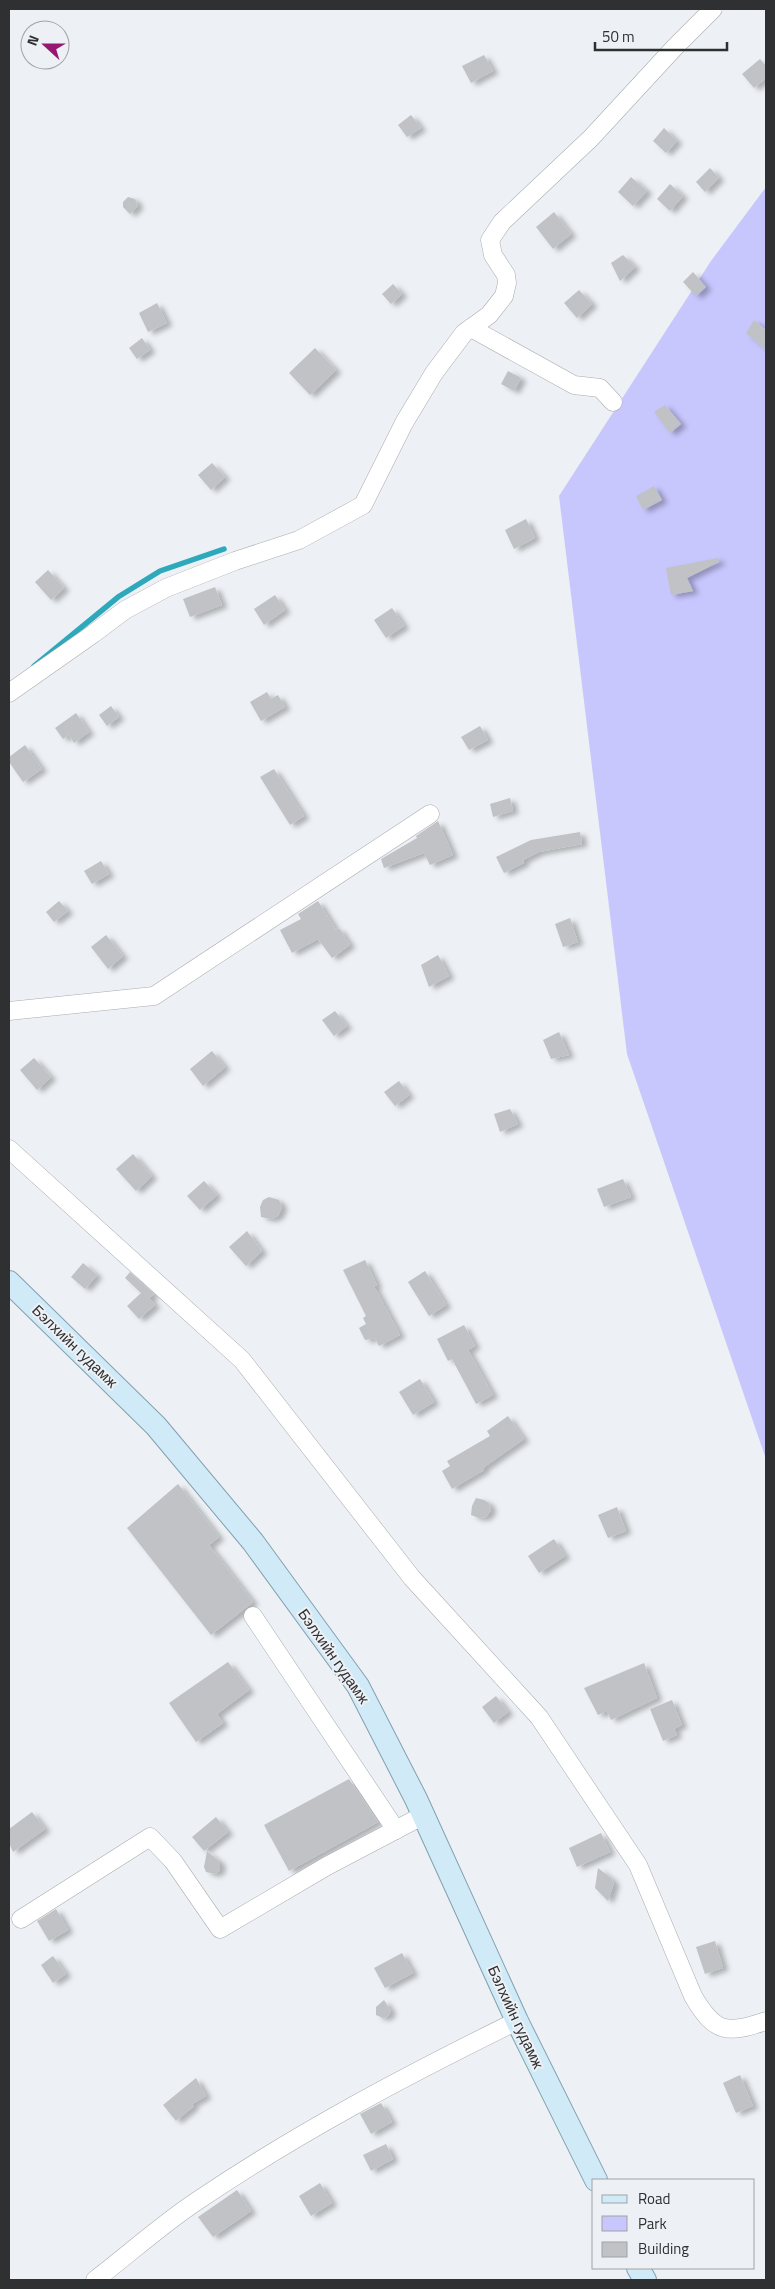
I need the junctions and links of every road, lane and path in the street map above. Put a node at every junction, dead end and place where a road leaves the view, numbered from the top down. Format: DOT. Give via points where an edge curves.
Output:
graph roads {
  1 [pos="713,9"];
  2 [pos="471,328"];
  3 [pos="613,402"];
  4 [pos="9,693"];
  5 [pos="430,814"];
  6 [pos="9,1010"];
  7 [pos="9,1149"];
  8 [pos="9,1282"];
  9 [pos="253,1616"];
  10 [pos="424,1815"];
  11 [pos="396,1830"];
  12 [pos="21,1919"];
  13 [pos="517,2021"];
  14 [pos="766,2021"];
  15 [pos="596,2179"];
  16 [pos="95,2280"];
  1 -- 2 [label="street" via="591,138 502,222 490,240 493,255 506,275 504,296 489,315"];
  2 -- 3 [label="street" via="574,385 600,388"];
  2 -- 4 [label="street" via="434,373 404,423 363,505 300,540 166,588 125,610"];
  5 -- 6 [label="street" via="154,996"];
  7 -- 14 [label="street" via="242,1360 412,1578 539,1717 638,1865 693,1996 705,2016 729,2030"];
  8 -- 10 [label="main road, Бэлхийн гудамж" via="156,1426 252,1542 358,1686"];
  9 -- 11 [label="street"];
  10 -- 11 [label="street"];
  10 -- 13 [label="main road, Бэлхийн гудамж"];
  11 -- 12 [label="street" via="327,1866 220,1930 173,1861 150,1837"];
  13 -- 15 [label="main road, Бэлхийн гудамж"];
  13 -- 16 [label="street" via="406,2075 317,2126 196,2202"];
}
